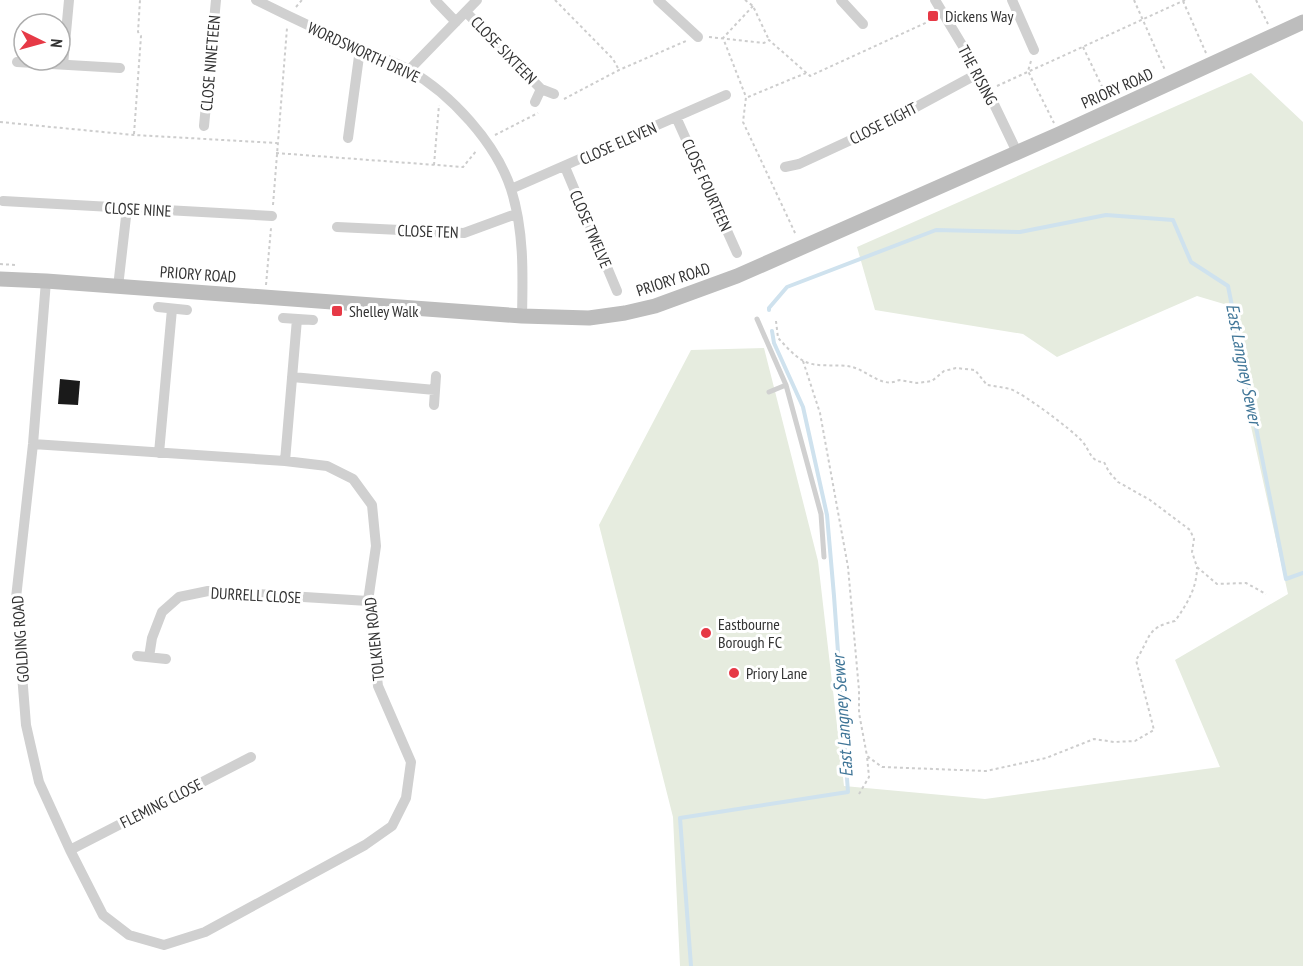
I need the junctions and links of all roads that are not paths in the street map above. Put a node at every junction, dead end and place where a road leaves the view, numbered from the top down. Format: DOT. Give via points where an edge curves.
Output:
graph roads {
  1 [pos="216,0"];
  2 [pos="256,0"];
  3 [pos="435,0"];
  4 [pos="477,0"];
  5 [pos="658,0"];
  6 [pos="841,0"];
  7 [pos="935,0"];
  8 [pos="1012,0"];
  9 [pos="466,12"];
  10 [pos="456,22"];
  11 [pos="1303,22"];
  12 [pos="862,24"];
  13 [pos="698,37"];
  14 [pos="360,49"];
  15 [pos="1035,50"];
  16 [pos="72,65"];
  17 [pos="120,68"];
  18 [pos="409,70"];
  19 [pos="979,73"];
  20 [pos="541,89"];
  21 [pos="726,95"];
  22 [pos="556,98"];
  23 [pos="535,102"];
  24 [pos="676,117"];
  25 [pos="204,126"];
  26 [pos="348,138"];
  27 [pos="1017,152"];
  28 [pos="565,167"];
  29 [pos="785,167"];
  30 [pos="511,189"];
  31 [pos="3,201"];
  32 [pos="127,208"];
  33 [pos="516,214"];
  34 [pos="272,216"];
  35 [pos="337,227"];
  36 [pos="737,253"];
  37 [pos="0,279"];
  38 [pos="46,280"];
  39 [pos="118,287"];
  40 [pos="617,291"];
  41 [pos="158,308"];
  42 [pos="172,309"];
  43 [pos="187,310"];
  44 [pos="522,316"];
  45 [pos="283,318"];
  46 [pos="297,319"];
  47 [pos="758,319"];
  48 [pos="313,320"];
  49 [pos="436,376"];
  50 [pos="292,377"];
  51 [pos="786,385"];
  52 [pos="435,390"];
  53 [pos="769,392"];
  54 [pos="434,405"];
  55 [pos="33,444"];
  56 [pos="159,453"];
  57 [pos="285,460"];
  58 [pos="824,557"];
  59 [pos="368,601"];
  60 [pos="137,656"];
  61 [pos="149,657"];
  62 [pos="166,659"];
  63 [pos="251,757"];
  64 [pos="70,850"];
  65 [pos="129,935"];
  1 -- 25 [label="street, CLOSE NINETEEN"];
  2 -- 14 [label="street, WORDSWORTH DRIVE"];
  3 -- 10 [label="street, CLOSE SIXTEEN"];
  4 -- 9 [label="street"];
  5 -- 13 [label="street"];
  6 -- 12 [label="street"];
  7 -- 19 [label="street, THE RISING"];
  8 -- 15 [label="street"];
  9 -- 10 [label="street"];
  9 -- 20 [label="street, CLOSE SIXTEEN"];
  10 -- 18 [label="street"];
  11 -- 27 [label="street, PRIORY ROAD"];
  14 -- 18 [label="street, WORDSWORTH DRIVE"];
  14 -- 26 [label="street"];
  16 -- 17 [label="street"];
  18 -- 30 [label="street, WORDSWORTH DRIVE" via="460,109 485,141"];
  19 -- 27 [label="street, THE RISING"];
  19 -- 29 [label="street, CLOSE EIGHT" via="879,127"];
  20 -- 22 [label="street, CLOSE SIXTEEN"];
  20 -- 23 [label="street, CLOSE SIXTEEN"];
  21 -- 24 [label="street, CLOSE ELEVEN"];
  24 -- 28 [label="street, CLOSE ELEVEN"];
  24 -- 36 [label="street, CLOSE FOURTEEN"];
  27 -- 44 [label="street, PRIORY ROAD" via="737,276 645,309 589,318"];
  28 -- 30 [label="street, CLOSE ELEVEN"];
  28 -- 40 [label="street, CLOSE TWELVE"];
  30 -- 33 [label="street, WORDSWORTH DRIVE"];
  31 -- 32 [label="street, CLOSE NINE"];
  32 -- 34 [label="street, CLOSE NINE"];
  32 -- 39 [label="street"];
  33 -- 35 [label="street, CLOSE TEN" via="464,233"];
  33 -- 44 [label="street, WORDSWORTH DRIVE" via="524,263"];
  37 -- 38 [label="street, PRIORY ROAD"];
  38 -- 39 [label="street, PRIORY ROAD"];
  38 -- 55 [label="street, GOLDING ROAD"];
  39 -- 44 [label="street, PRIORY ROAD"];
  41 -- 42 [label="street"];
  42 -- 43 [label="street"];
  42 -- 56 [label="street"];
  45 -- 46 [label="street"];
  46 -- 48 [label="street"];
  46 -- 50 [label="street"];
  47 -- 51 [label="lane"];
  49 -- 52 [label="street"];
  50 -- 52 [label="street"];
  50 -- 57 [label="street"];
  51 -- 53 [label="lane"];
  51 -- 58 [label="lane" via="821,514"];
  52 -- 54 [label="street"];
  55 -- 56 [label="street, TOLKIEN ROAD"];
  55 -- 64 [label="street, GOLDING ROAD" via="16,598 26,725 39,782"];
  56 -- 57 [label="street, TOLKIEN ROAD"];
  57 -- 59 [label="street, TOLKIEN ROAD" via="327,466 353,479 372,505 376,546"];
  59 -- 61 [label="street, DURRELL CLOSE" via="208,591 179,597 162,612"];
  59 -- 65 [label="street, TOLKIEN ROAD" via="378,686 411,762 406,798 392,826 365,845 205,932 164,945"];
  60 -- 61 [label="street"];
  61 -- 62 [label="street"];
  63 -- 64 [label="street, FLEMING CLOSE"];
  64 -- 65 [label="street, GOLDING ROAD" via="104,915"];
}
